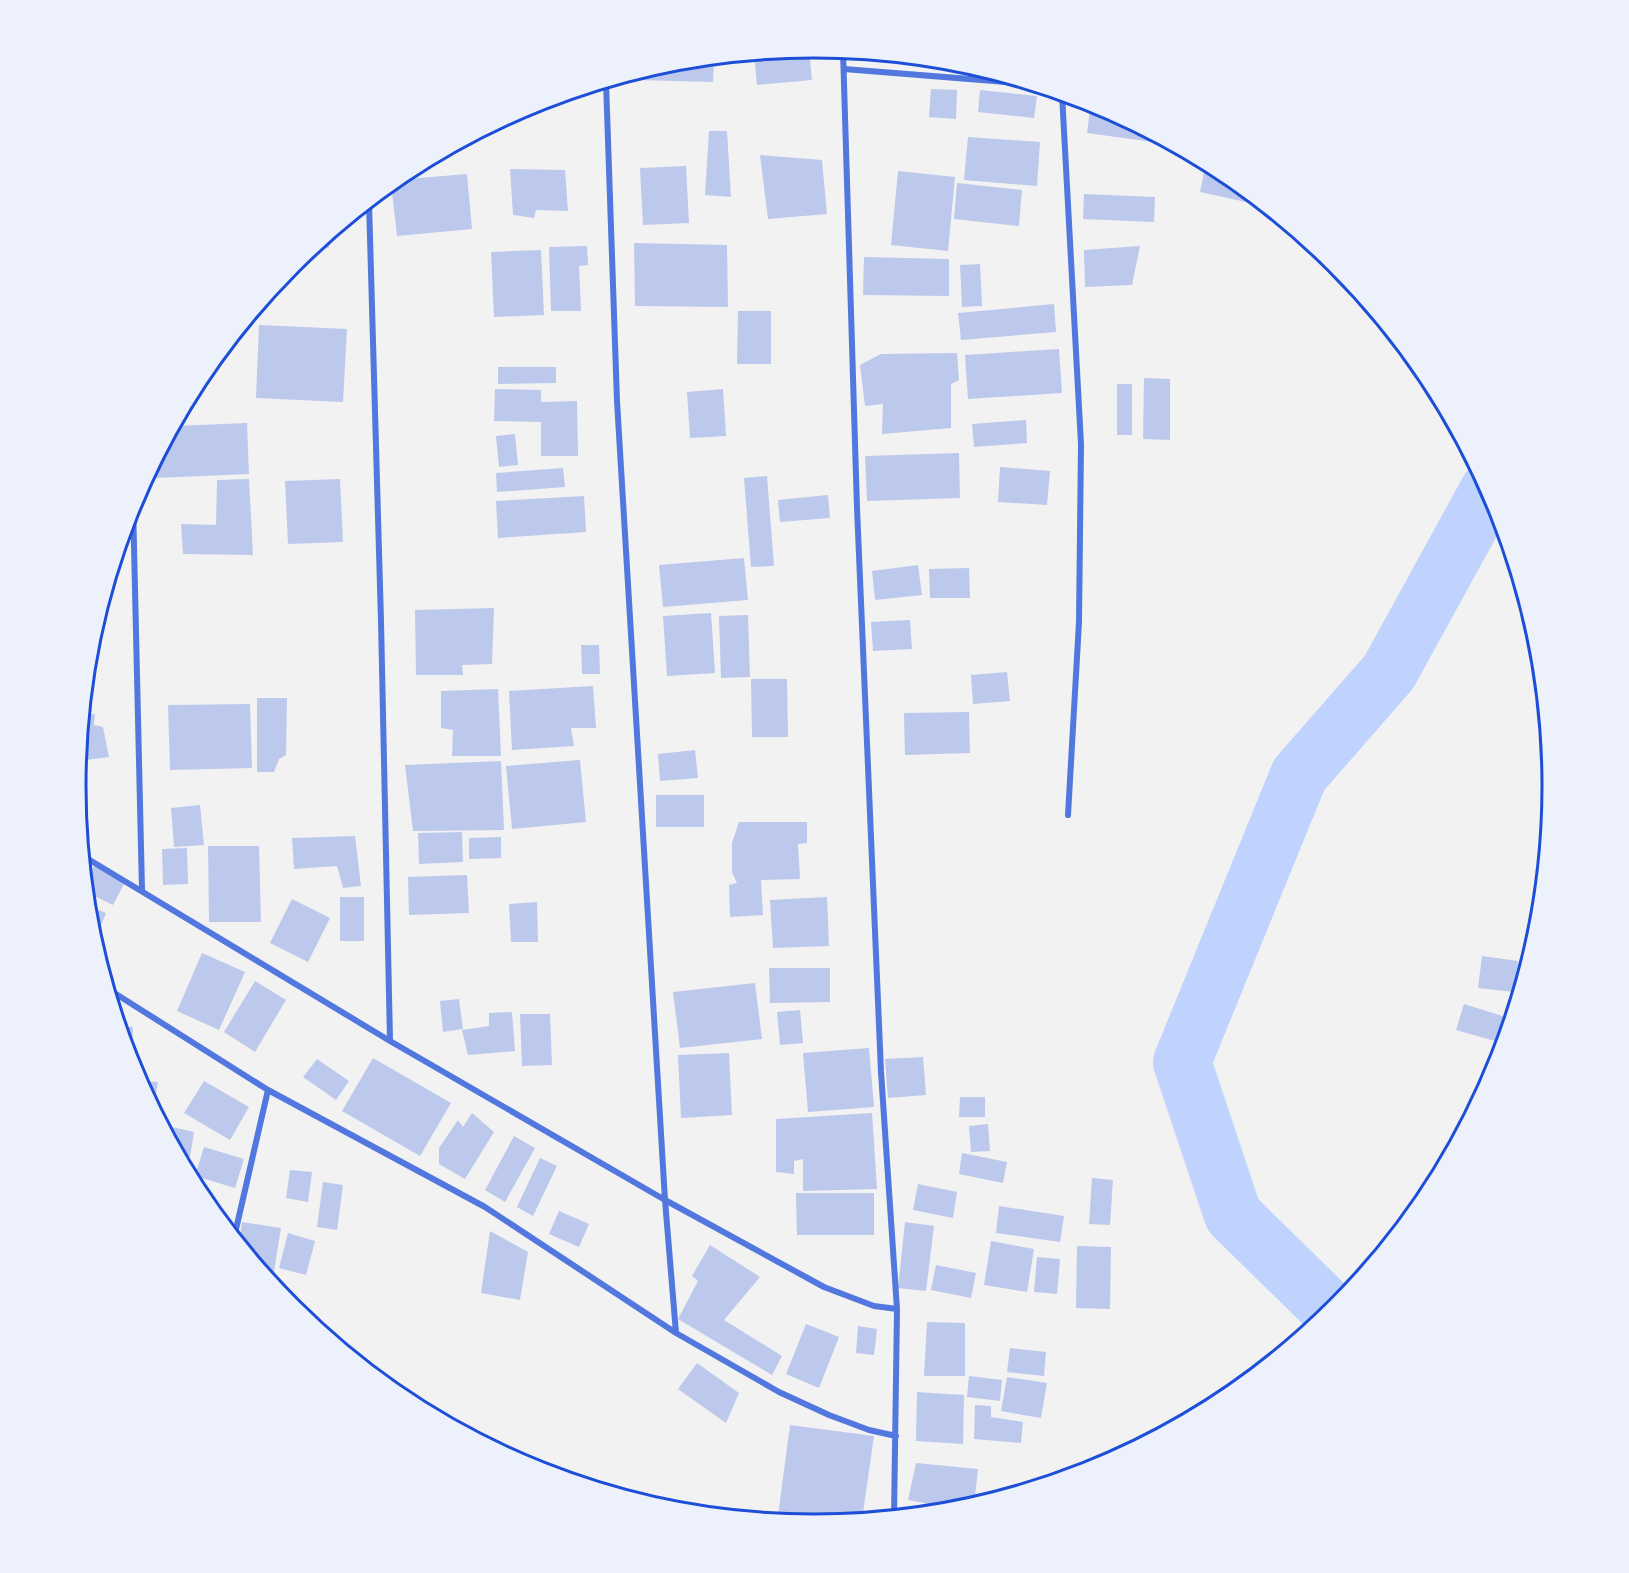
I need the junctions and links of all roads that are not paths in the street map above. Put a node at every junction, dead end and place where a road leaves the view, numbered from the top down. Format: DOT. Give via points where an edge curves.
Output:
graph roads {
  1 [pos="843,59"];
  2 [pos="844,69"];
  3 [pos="995,81"];
  4 [pos="606,89"];
  5 [pos="1062,102"];
  6 [pos="369,210"];
  7 [pos="134,530"];
  8 [pos="1068,815"];
  9 [pos="91,860"];
  10 [pos="142,890"];
  11 [pos="117,995"];
  12 [pos="390,1041"];
  13 [pos="268,1090"];
  14 [pos="665,1200"];
  15 [pos="236,1229"];
  16 [pos="897,1309"];
  17 [pos="676,1333"];
  18 [pos="896,1436"];
  19 [pos="894,1510"];
  1 -- 2 [label="street"];
  2 -- 3 [label="street"];
  2 -- 16 [label="street" via="856,508 879,1024"];
  4 -- 14 [label="street" via="616,401"];
  5 -- 8 [label="street" via="1080,444 1079,622"];
  6 -- 12 [label="street"];
  7 -- 10 [label="street"];
  9 -- 10 [label="street"];
  10 -- 12 [label="street"];
  11 -- 13 [label="street"];
  12 -- 14 [label="street"];
  13 -- 15 [label="street"];
  13 -- 17 [label="street" via="485,1207"];
  14 -- 16 [label="street" via="824,1287 873,1306"];
  14 -- 17 [label="street"];
  16 -- 18 [label="street"];
  17 -- 18 [label="street" via="779,1392 829,1415"];
  18 -- 19 [label="street"];
}
